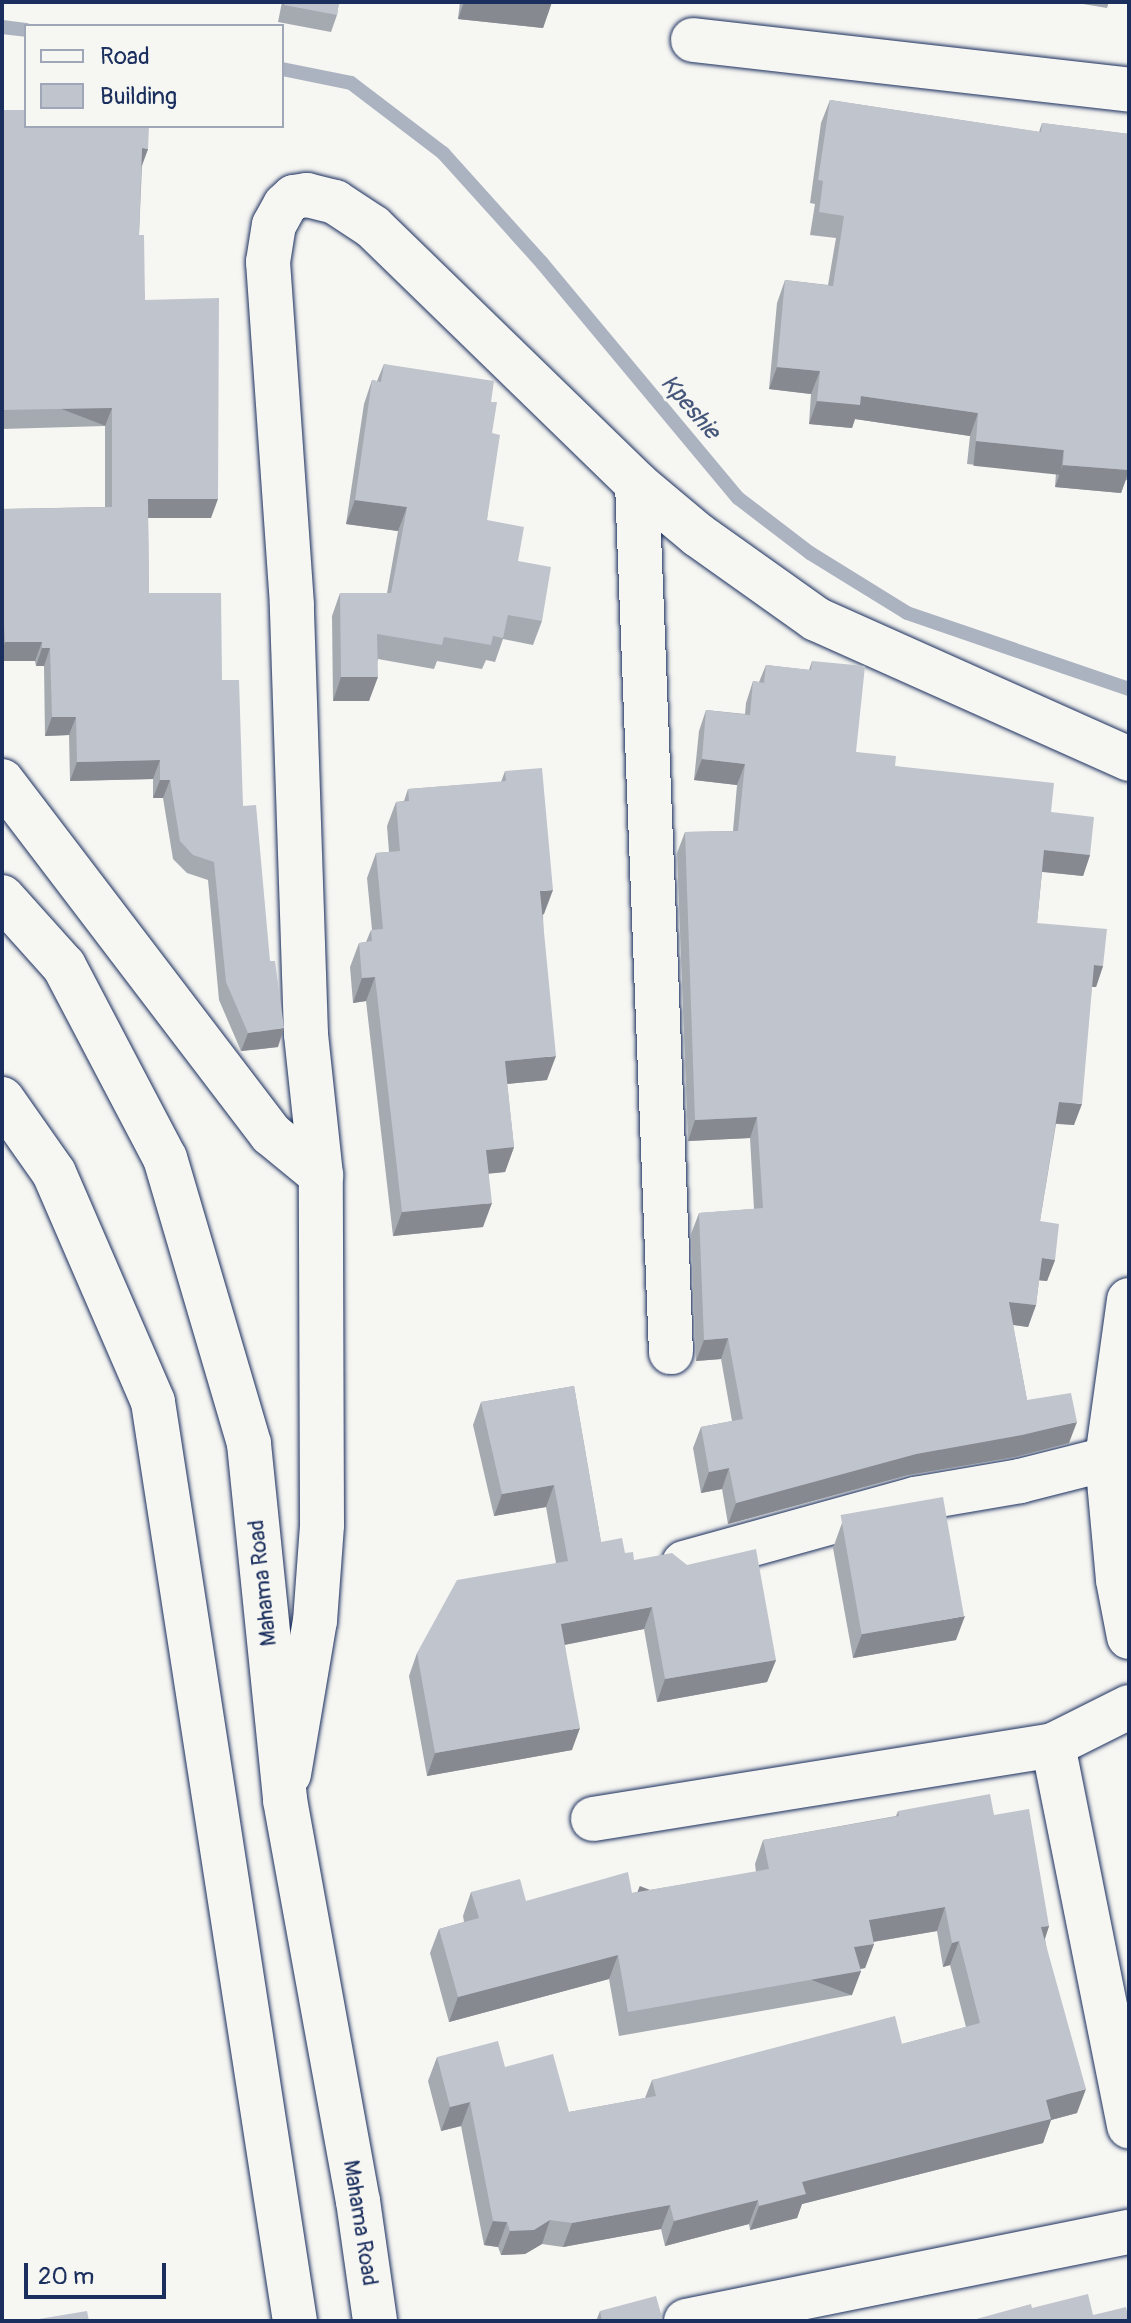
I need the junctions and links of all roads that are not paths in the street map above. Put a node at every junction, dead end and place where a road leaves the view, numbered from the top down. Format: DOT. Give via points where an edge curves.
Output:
graph roads {
  1 [pos="693,40"];
  2 [pos="1129,90"];
  3 [pos="637,484"];
  4 [pos="1129,759"];
  5 [pos="2,781"];
  6 [pos="2,897"];
  7 [pos="2,1099"];
  8 [pos="321,1175"];
  9 [pos="1129,1300"];
  10 [pos="671,1352"];
  11 [pos="1107,1459"];
  12 [pos="684,1563"];
  13 [pos="1129,1637"];
  14 [pos="1129,1707"];
  15 [pos="1053,1745"];
  16 [pos="285,1800"];
  17 [pos="593,1819"];
  18 [pos="1129,2127"];
  19 [pos="1129,2232"];
  20 [pos="295,2321"];
  21 [pos="375,2321"];
  22 [pos="686,2321"];
  1 -- 2 [label="street"];
  3 -- 4 [label="street" via="816,619"];
  3 -- 8 [label="street" via="373,227 335,202 307,195 285,205 274,225 268,262 292,605 306,1034"];
  3 -- 10 [label="street"];
  5 -- 8 [label="street" via="271,1134"];
  6 -- 16 [label="street, Mahama Road" via="64,966 165,1158 249,1444"];
  7 -- 20 [label="street" via="54,1173 153,1402"];
  8 -- 16 [label="street" via="322,1525 315,1621"];
  9 -- 11 [label="street"];
  11 -- 12 [label="street" via="915,1499"];
  11 -- 13 [label="street"];
  14 -- 15 [label="street"];
  15 -- 17 [label="street"];
  15 -- 18 [label="street"];
  16 -- 21 [label="street, Mahama Road"];
  19 -- 22 [label="street"];
}
